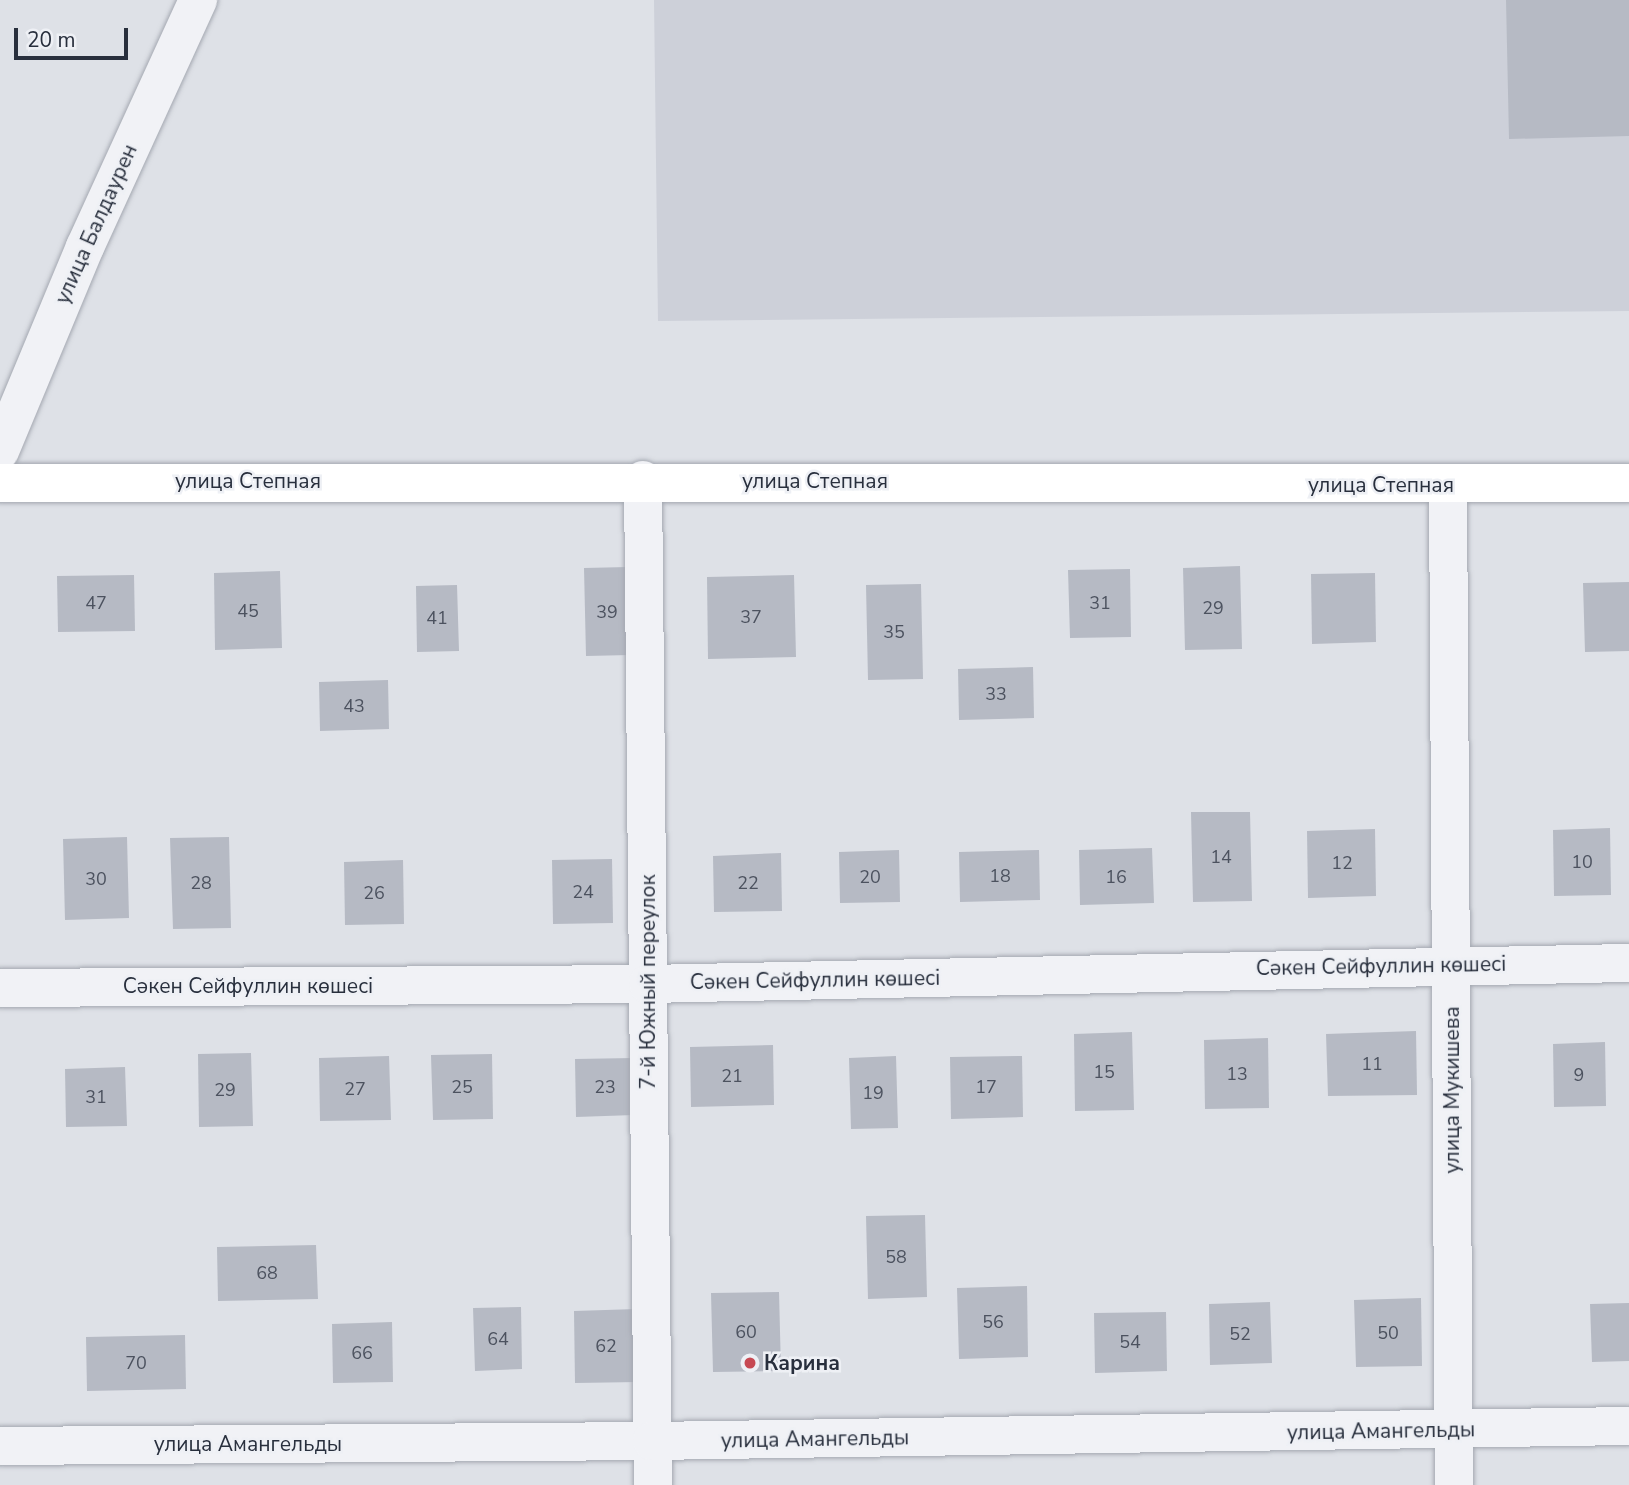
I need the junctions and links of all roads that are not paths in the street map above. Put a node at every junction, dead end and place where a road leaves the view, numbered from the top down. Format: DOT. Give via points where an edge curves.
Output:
graph roads {
  1 [pos="198,0"];
  2 [pos="0,451"];
  3 [pos="643,480"];
  4 [pos="0,483"];
  5 [pos="1629,484"];
  6 [pos="1448,485"];
  7 [pos="1629,963"];
  8 [pos="1452,964"];
  9 [pos="649,984"];
  10 [pos="0,988"];
  11 [pos="1629,1426"];
  12 [pos="1454,1430"];
  13 [pos="652,1441"];
  14 [pos="0,1446"];
  15 [pos="653,1485"];
  16 [pos="1454,1485"];
  1 -- 2 [label="street, улица Балдаурен" via="85,247"];
  3 -- 4 [label="street, улица Степная"];
  3 -- 6 [label="street, улица Степная"];
  3 -- 9 [label="street, 7-й Южный переулок"];
  5 -- 6 [label="street, улица Степная"];
  6 -- 8 [label="street, улица Мукишева"];
  7 -- 8 [label="street, Сәкен Сейфуллин көшесі"];
  8 -- 9 [label="street, Сәкен Сейфуллин көшесі"];
  8 -- 12 [label="street, улица Мукишева"];
  9 -- 10 [label="street, Сәкен Сейфуллин көшесі"];
  9 -- 13 [label="street, 7-й Южный переулок"];
  11 -- 12 [label="street, улица Амангельды"];
  12 -- 13 [label="street, улица Амангельды"];
  12 -- 16 [label="street, улица Мукишева"];
  13 -- 14 [label="street, улица Амангельды"];
  13 -- 15 [label="street, 7-й Южный переулок"];
}
